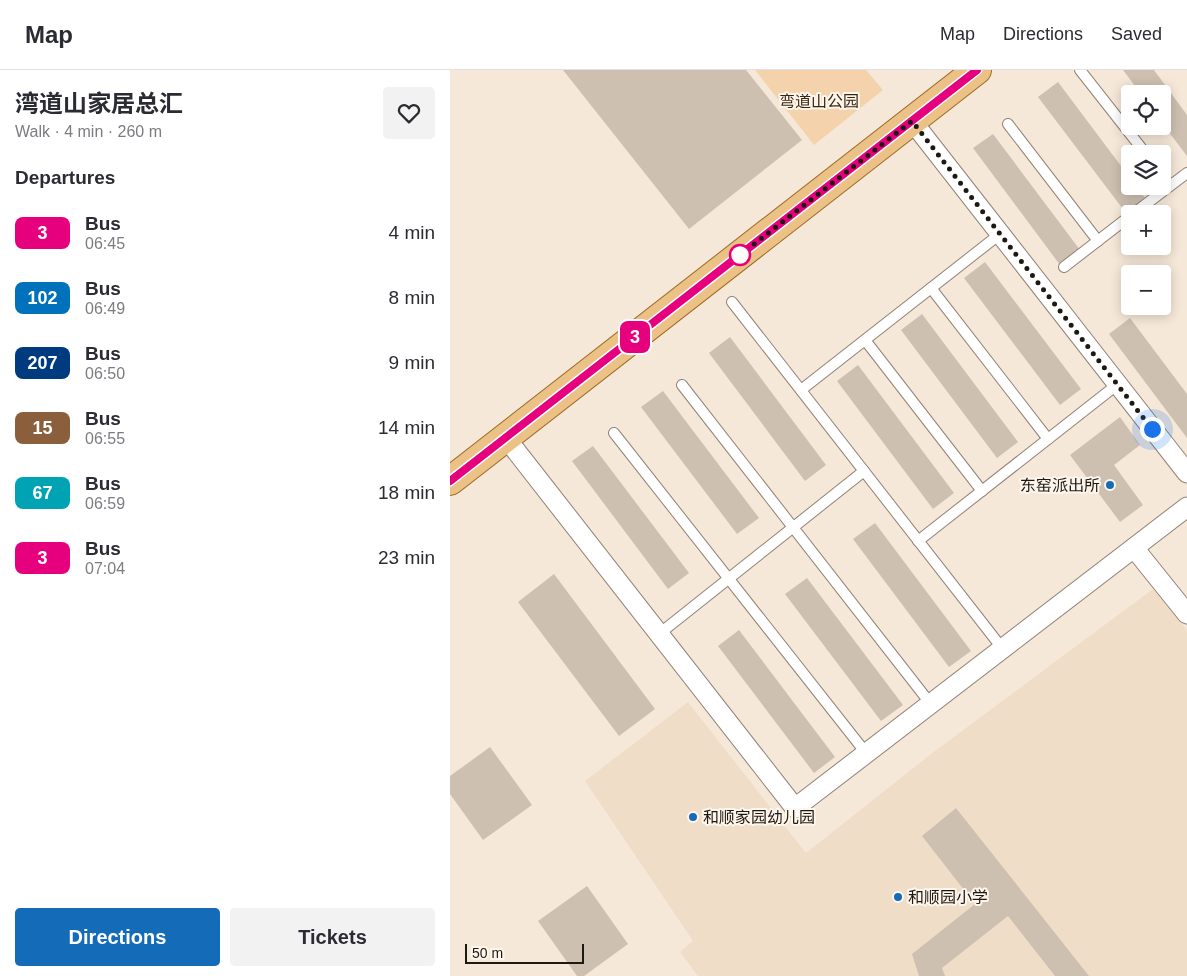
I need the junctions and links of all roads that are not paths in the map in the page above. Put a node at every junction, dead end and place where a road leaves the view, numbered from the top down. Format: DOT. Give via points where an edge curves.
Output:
graph roads {
  1 [pos="977,70"];
  2 [pos="1080,70"];
  3 [pos="912,121"];
  4 [pos="1008,124"];
  5 [pos="1139,145"];
  6 [pos="1187,173"];
  7 [pos="1171,185"];
  8 [pos="1158,195"];
  9 [pos="1145,205"];
  10 [pos="1121,223"];
  11 [pos="1000,234"];
  12 [pos="1098,241"];
  13 [pos="1064,267"];
  14 [pos="931,288"];
  15 [pos="732,302"];
  16 [pos="865,340"];
  17 [pos="1118,384"];
  18 [pos="682,385"];
  19 [pos="800,390"];
  20 [pos="614,433"];
  21 [pos="506,438"];
  22 [pos="1048,439"];
  23 [pos="864,471"];
  24 [pos="1187,473"];
  25 [pos="450,481"];
  26 [pos="982,491"];
  27 [pos="1187,507"];
  28 [pos="793,528"];
  29 [pos="918,541"];
  30 [pos="1134,548"];
  31 [pos="729,579"];
  32 [pos="1187,614"];
  33 [pos="659,634"];
  34 [pos="1002,648"];
  35 [pos="930,703"];
  36 [pos="866,753"];
  1 -- 3 [label="main road"];
  2 -- 5 [label="lane"];
  3 -- 11 [label="street"];
  3 -- 21 [label="main road"];
  4 -- 12 [label="lane"];
  6 -- 7 [label="lane"];
  8 -- 9 [label="lane"];
  10 -- 12 [label="lane"];
  11 -- 14 [label="lane"];
  11 -- 17 [label="street"];
  12 -- 13 [label="lane"];
  14 -- 16 [label="lane"];
  14 -- 22 [label="lane"];
  15 -- 19 [label="lane"];
  16 -- 19 [label="lane"];
  16 -- 26 [label="lane"];
  17 -- 22 [label="lane"];
  17 -- 24 [label="street"];
  18 -- 28 [label="lane"];
  19 -- 23 [label="lane"];
  20 -- 31 [label="lane"];
  21 -- 25 [label="main road"];
  21 -- 33 [label="street"];
  22 -- 26 [label="lane"];
  23 -- 28 [label="lane"];
  23 -- 29 [label="lane"];
  26 -- 29 [label="lane"];
  27 -- 30 [label="street"];
  28 -- 31 [label="lane"];
  28 -- 35 [label="lane"];
  29 -- 34 [label="lane"];
  30 -- 32 [label="street"];
  30 -- 34 [label="street"];
  31 -- 33 [label="lane"];
  31 -- 36 [label="lane"];
  33 -- 36 [label="street" via="795,808"];
  34 -- 35 [label="street"];
  35 -- 36 [label="street"];
}
